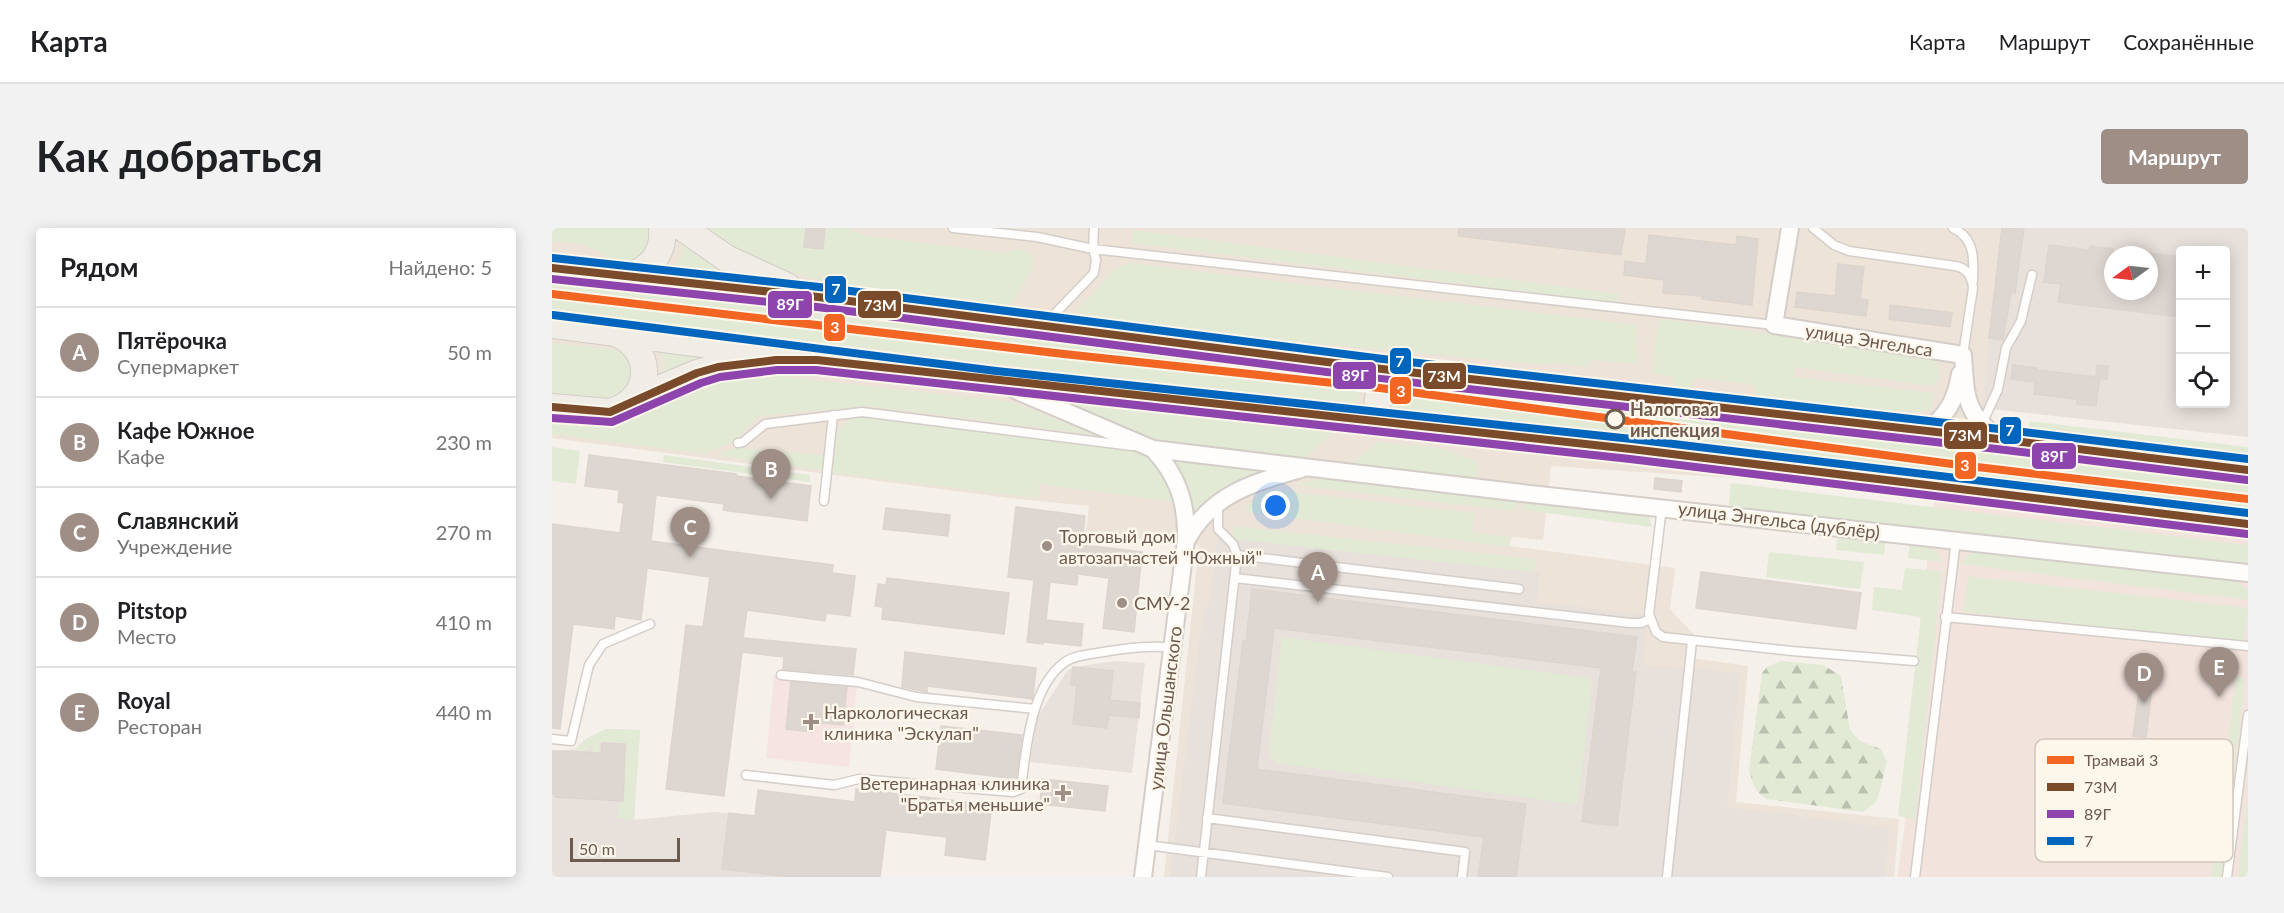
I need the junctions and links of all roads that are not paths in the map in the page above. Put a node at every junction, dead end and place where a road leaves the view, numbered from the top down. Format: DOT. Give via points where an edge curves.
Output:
graph roads {
  1 [pos="662,228"];
  2 [pos="683,228"];
  3 [pos="953,228"];
  4 [pos="1094,228"];
  5 [pos="1790,228"];
  6 [pos="1813,228"];
  7 [pos="1953,228"];
  8 [pos="1968,228"];
  9 [pos="1093,249"];
  10 [pos="1974,264"];
  11 [pos="552,268"];
  12 [pos="2032,275"];
  13 [pos="620,276"];
  14 [pos="1973,288"];
  15 [pos="818,297"];
  16 [pos="552,325"];
  17 [pos="1774,325"];
  18 [pos="1042,327"];
  19 [pos="613,332"];
  20 [pos="1963,355"];
  21 [pos="817,360"];
  22 [pos="1382,369"];
  23 [pos="995,381"];
  24 [pos="633,400"];
  25 [pos="552,407"];
  26 [pos="833,415"];
  27 [pos="1375,421"];
  28 [pos="1925,431"];
  29 [pos="1990,432"];
  30 [pos="738,443"];
  31 [pos="1153,449"];
  32 [pos="1310,467"];
  33 [pos="2248,470"];
  34 [pos="824,501"];
  35 [pos="1218,502"];
  36 [pos="1662,507"];
  37 [pos="2248,524"];
  38 [pos="1186,540"];
  39 [pos="1956,540"];
  40 [pos="1238,555"];
  41 [pos="2248,573"];
  42 [pos="1235,578"];
  43 [pos="1519,589"];
  44 [pos="1945,617"];
  45 [pos="1650,618"];
  46 [pos="650,624"];
  47 [pos="1692,641"];
  48 [pos="2248,646"];
  49 [pos="1173,648"];
  50 [pos="1914,661"];
  51 [pos="781,675"];
  52 [pos="1035,709"];
  53 [pos="2248,715"];
  54 [pos="552,739"];
  55 [pos="746,775"];
  56 [pos="1207,818"];
  57 [pos="2233,831"];
  58 [pos="1147,845"];
  59 [pos="1203,852"];
  60 [pos="2229,862"];
  61 [pos="1143,877"];
  62 [pos="1201,877"];
  63 [pos="1388,877"];
  64 [pos="1462,877"];
  65 [pos="1667,877"];
  66 [pos="1915,877"];
  67 [pos="2227,877"];
  1 -- 13 [label="main road" via="660,249 651,263 637,273"];
  2 -- 15 [label="main road" via="726,258"];
  3 -- 9 [label="lane" via="1036,237"];
  4 -- 9 [label="lane"];
  5 -- 17 [label="street"];
  6 -- 14 [label="lane" via="1834,245 1849,251 1961,267 1970,275"];
  7 -- 10 [label="lane" via="1968,238"];
  8 -- 10 [label="lane" via="1974,245"];
  9 -- 17 [label="lane"];
  9 -- 18 [label="lane" via="1094,273"];
  10 -- 14 [label="lane"];
  11 -- 13 [label="main road"];
  12 -- 29 [label="lane" via="2021,321 2006,348"];
  13 -- 15 [label="main road"];
  14 -- 20 [label="lane"];
  15 -- 18 [label="main road"];
  16 -- 19 [label="main road"];
  17 -- 20 [label="street, улица Энгельса"];
  18 -- 22 [label="main road"];
  19 -- 21 [label="main road"];
  19 -- 24 [label="main road" via="635,345 643,361 642,386"];
  20 -- 28 [label="street" via="1956,396 1938,422"];
  20 -- 29 [label="street" via="1969,405"];
  21 -- 23 [label="main road"];
  21 -- 24 [label="main road" via="718,367"];
  22 -- 27 [label="main road"];
  22 -- 28 [label="main road"];
  23 -- 27 [label="main road"];
  23 -- 31 [label="street"];
  24 -- 25 [label="main road" via="610,412"];
  26 -- 30 [label="lane" via="765,424"];
  26 -- 31 [label="lane" via="878,413"];
  26 -- 34 [label="lane"];
  27 -- 37 [label="main road"];
  28 -- 29 [label="main road"];
  29 -- 33 [label="main road"];
  31 -- 32 [label="street, улица Энгельса (дублёр)"];
  31 -- 38 [label="street, улица Ольшанского" via="1181,489 1187,518"];
  32 -- 35 [label="street" via="1251,485"];
  32 -- 36 [label="street, улица Энгельса (дублёр)"];
  35 -- 38 [label="street" via="1197,521"];
  35 -- 40 [label="lane" via="1218,529"];
  36 -- 39 [label="street, улица Энгельса (дублёр)"];
  36 -- 45 [label="lane"];
  38 -- 49 [label="street, улица Ольшанского"];
  39 -- 41 [label="street, улица Энгельса (дублёр)"];
  39 -- 44 [label="lane"];
  40 -- 42 [label="lane"];
  40 -- 43 [label="lane"];
  42 -- 45 [label="lane" via="1630,623"];
  42 -- 56 [label="lane"];
  44 -- 48 [label="lane"];
  44 -- 66 [label="lane"];
  45 -- 47 [label="lane" via="1663,637"];
  46 -- 54 [label="lane" via="603,644 589,665 571,741"];
  47 -- 50 [label="lane"];
  47 -- 65 [label="lane"];
  49 -- 52 [label="lane" via="1144,647 1076,657 1063,663 1045,686"];
  49 -- 58 [label="street, улица Ольшанского"];
  51 -- 52 [label="lane" via="858,682 916,697"];
  52 -- 55 [label="lane" via="1021,789 1013,792 859,779 834,785"];
  53 -- 57 [label="lane"];
  56 -- 59 [label="lane"];
  56 -- 64 [label="lane" via="1466,852"];
  58 -- 59 [label="lane"];
  58 -- 61 [label="street, улица Ольшанского"];
  59 -- 62 [label="lane"];
  59 -- 63 [label="lane"];
  60 -- 67 [label="lane"];
}
